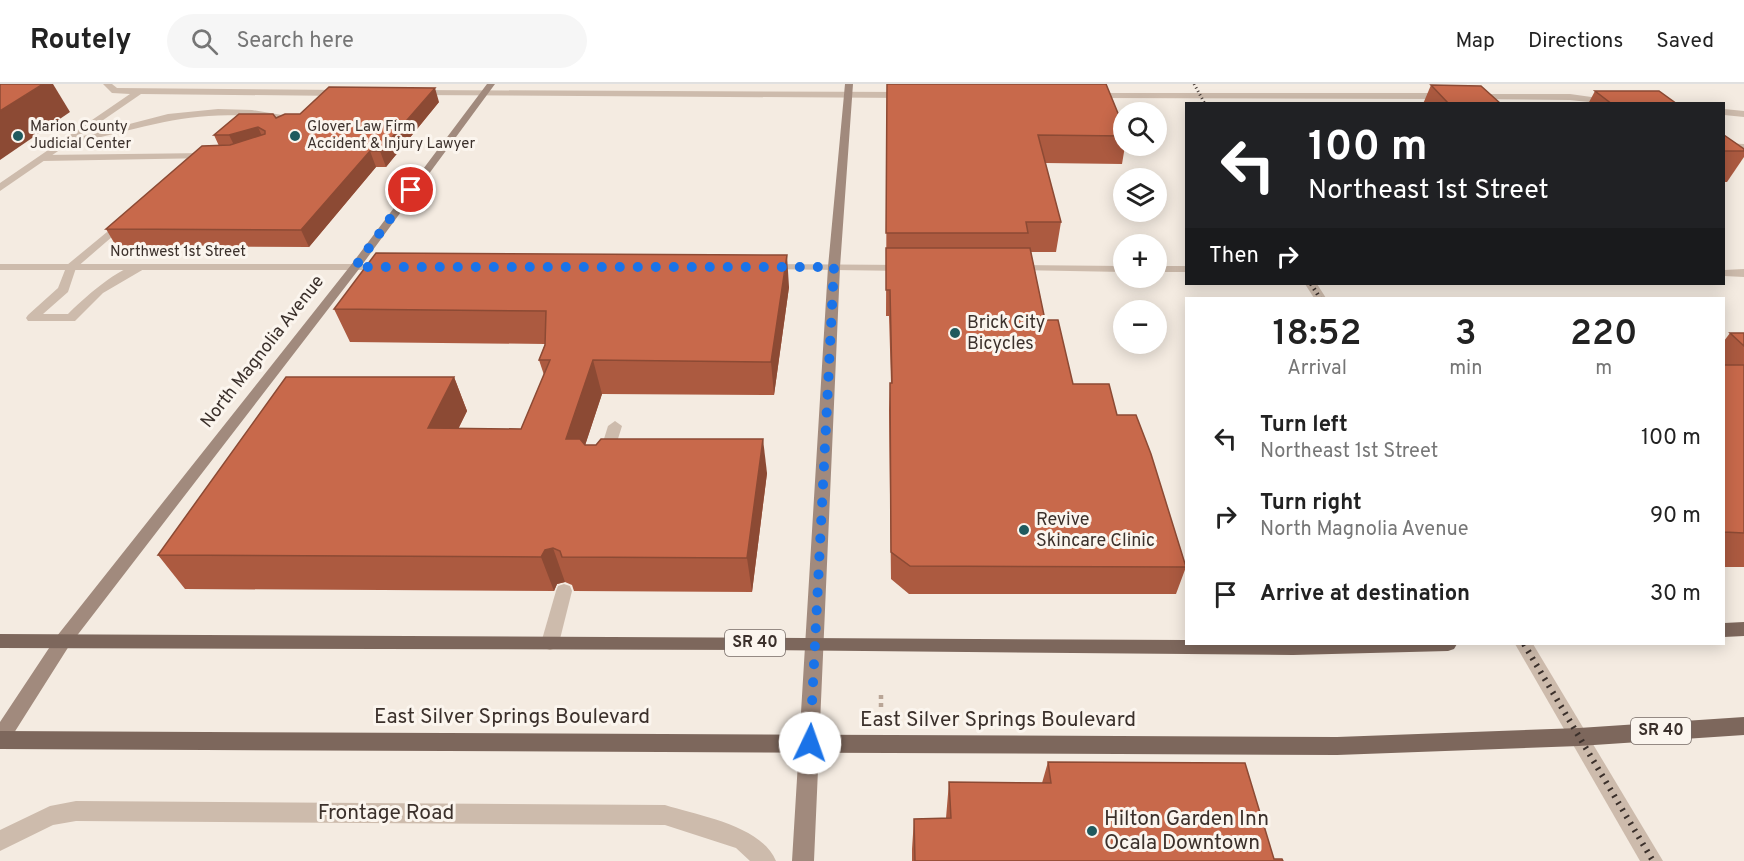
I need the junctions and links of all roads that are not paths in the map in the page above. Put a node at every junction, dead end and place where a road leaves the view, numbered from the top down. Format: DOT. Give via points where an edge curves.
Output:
graph roads {
  1 [pos="107,84"];
  2 [pos="148,84"];
  3 [pos="491,84"];
  4 [pos="1194,84"];
  5 [pos="849,90"];
  6 [pos="138,91"];
  7 [pos="360,93"];
  8 [pos="407,93"];
  9 [pos="484,93"];
  10 [pos="916,95"];
  11 [pos="1077,95"];
  12 [pos="1455,96"];
  13 [pos="1467,97"];
  14 [pos="1203,99"];
  15 [pos="1617,102"];
  16 [pos="1725,112"];
  17 [pos="1744,114"];
  18 [pos="285,129"];
  19 [pos="65,141"];
  20 [pos="1725,146"];
  21 [pos="1744,147"];
  22 [pos="214,156"];
  23 [pos="43,158"];
  24 [pos="0,188"];
  25 [pos="135,211"];
  26 [pos="0,267"];
  27 [pos="71,267"];
  28 [pos="140,267"];
  29 [pos="355,267"];
  30 [pos="392,267"];
  31 [pos="751,267"];
  32 [pos="834,267"];
  33 [pos="924,268"];
  34 [pos="1007,268"];
  35 [pos="1113,269"];
  36 [pos="1167,269"];
  37 [pos="1185,269"];
  38 [pos="1725,273"];
  39 [pos="1744,273"];
  40 [pos="615,426"];
  41 [pos="600,473"];
  42 [pos="564,591"];
  43 [pos="1744,629"];
  44 [pos="1725,630"];
  45 [pos="63,640"];
  46 [pos="0,641"];
  47 [pos="550,643"];
  48 [pos="815,644"];
  49 [pos="1409,645"];
  50 [pos="1525,645"];
  51 [pos="1744,726"];
  52 [pos="1579,737"];
  53 [pos="0,739"];
  54 [pos="810,743"];
  55 [pos="0,841"];
  56 [pos="765,861"];
  57 [pos="803,861"];
  58 [pos="1652,861"];
  1 -- 6 [label="street" via="115,91"];
  2 -- 6 [label="street"];
  3 -- 9 [label="main road, North Magnolia Avenue"];
  4 -- 14 [label="street"];
  5 -- 9 [label="street"];
  5 -- 10 [label="street"];
  5 -- 32 [label="main road"];
  6 -- 7 [label="street"];
  6 -- 19 [label="street"];
  8 -- 9 [label="street"];
  9 -- 29 [label="main road, North Magnolia Avenue"];
  11 -- 14 [label="street"];
  12 -- 14 [label="street"];
  13 -- 15 [label="street" via="1570,97"];
  16 -- 17 [label="street"];
  18 -- 19 [label="street" via="285,118 227,111 152,120"];
  19 -- 23 [label="street"];
  20 -- 21 [label="street"];
  22 -- 23 [label="street"];
  23 -- 24 [label="street"];
  25 -- 27 [label="street"];
  26 -- 27 [label="street, Northwest 1st Street"];
  27 -- 28 [label="street, Northwest 1st Street"];
  27 -- 28 [label="street" via="64,290 33,318 71,318 99,290"];
  28 -- 29 [label="street, Northwest 1st Street"];
  29 -- 30 [label="street, Northwest 1st Street"];
  29 -- 45 [label="main road, North Magnolia Avenue"];
  31 -- 32 [label="street"];
  32 -- 33 [label="street"];
  32 -- 48 [label="main road"];
  34 -- 35 [label="street"];
  36 -- 37 [label="street"];
  38 -- 39 [label="street"];
  40 -- 41 [label="street"];
  42 -- 47 [label="street"];
  43 -- 44 [label="main road"];
  45 -- 46 [label="main road, SR 40"];
  45 -- 47 [label="main road, SR 40"];
  45 -- 53 [label="main road, North Magnolia Avenue"];
  47 -- 48 [label="main road, SR 40"];
  48 -- 49 [label="main road, SR 40" via="1293,648"];
  48 -- 54 [label="main road"];
  50 -- 52 [label="street"];
  51 -- 52 [label="main road, East Silver Springs Boulevard / SR 40"];
  52 -- 54 [label="main road, East Silver Springs Boulevard / SR 40" via="1337,746"];
  52 -- 58 [label="street"];
  53 -- 54 [label="main road, East Silver Springs Boulevard / SR 40"];
  54 -- 57 [label="main road"];
  55 -- 56 [label="street, Frontage Road" via="50,816 76,811 665,815 743,840"];
}
